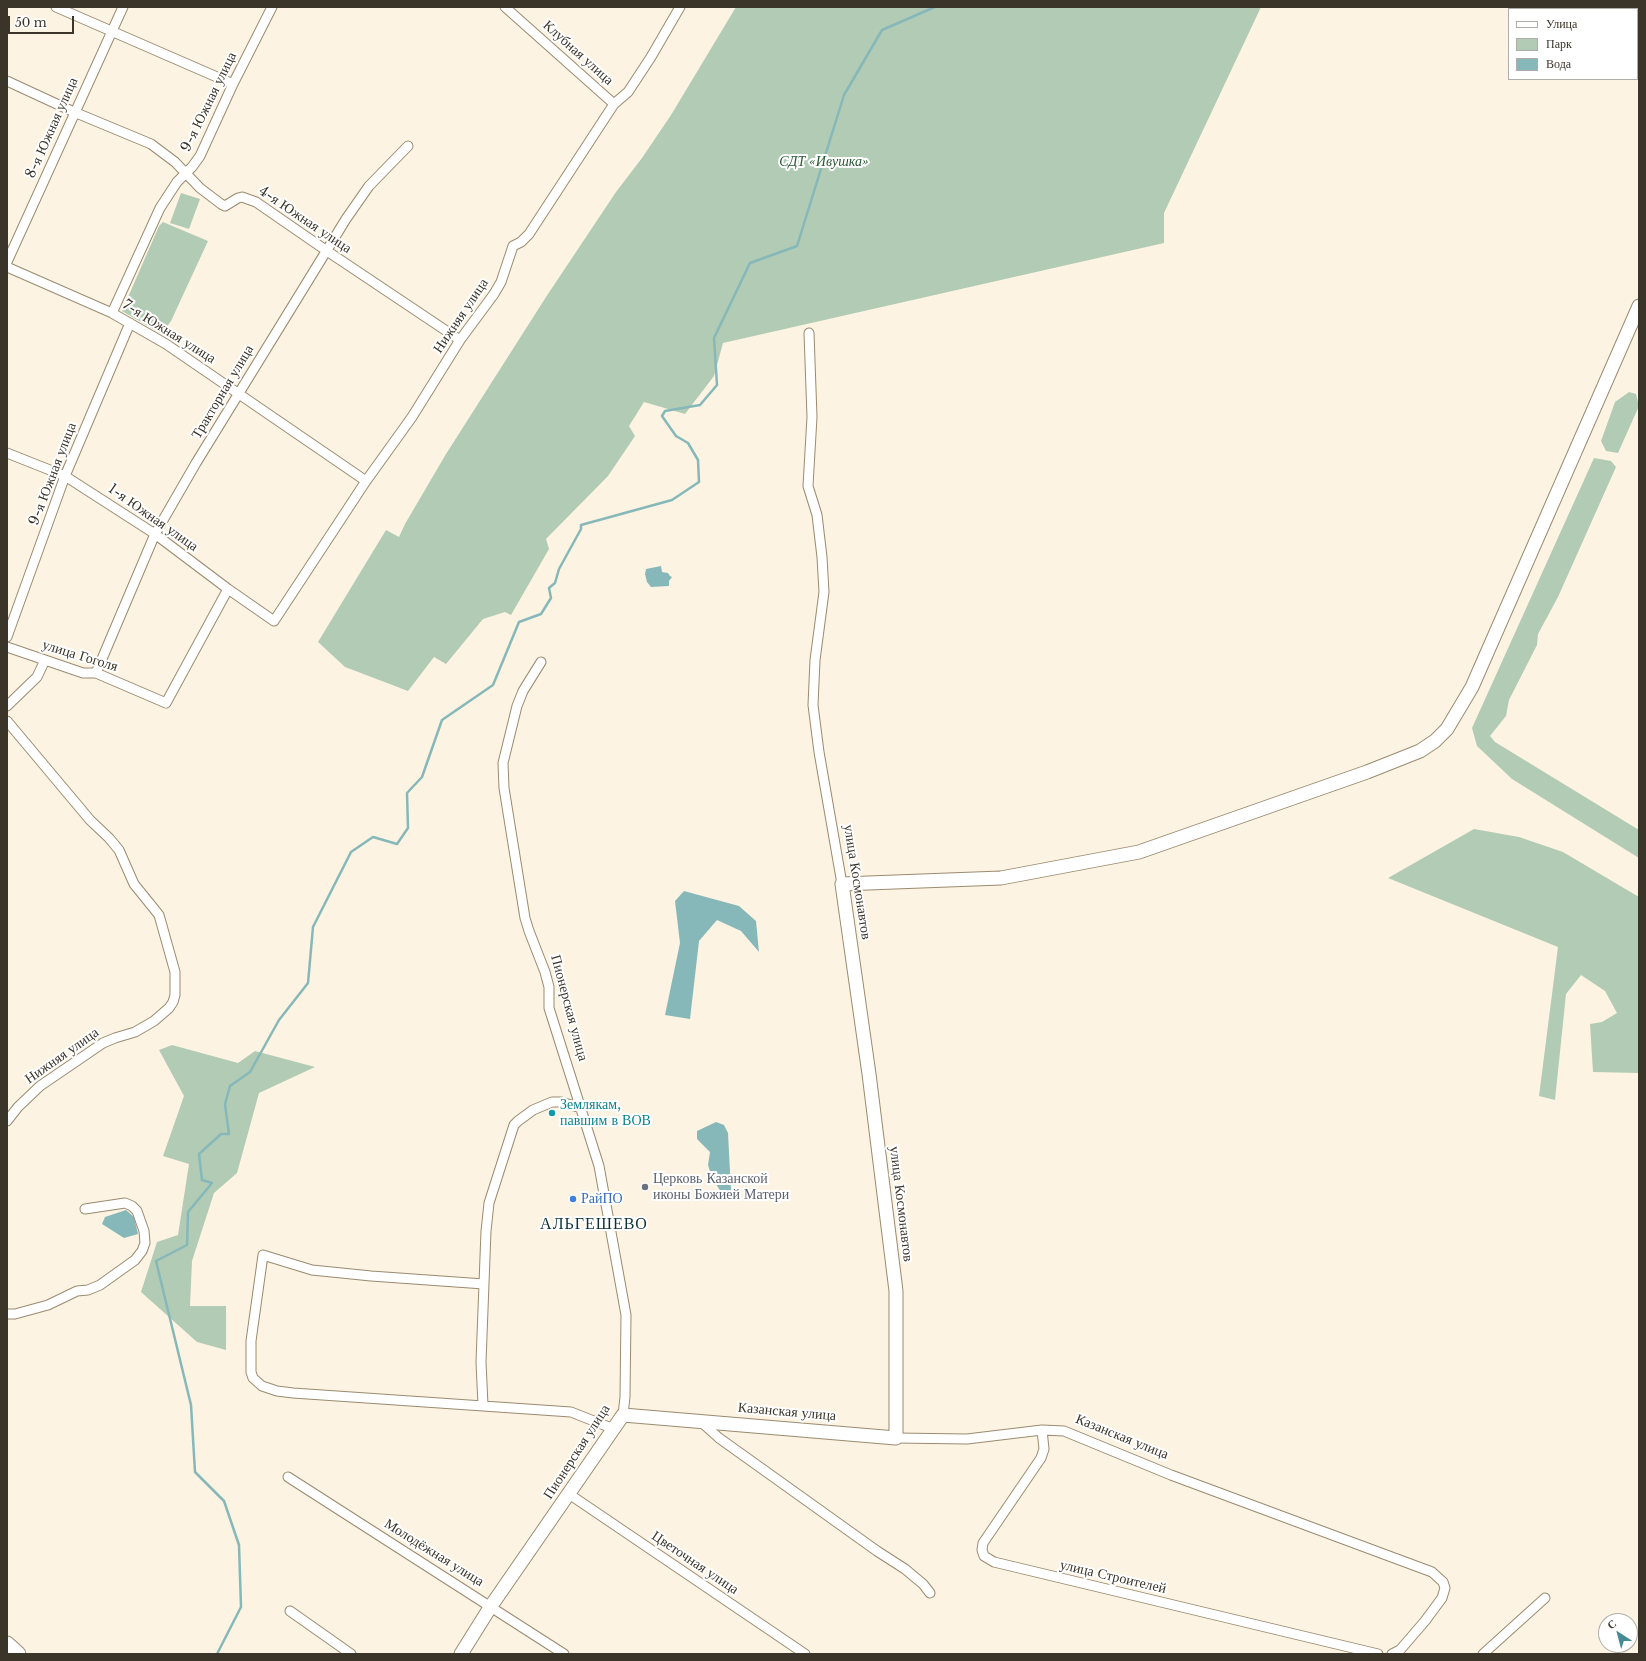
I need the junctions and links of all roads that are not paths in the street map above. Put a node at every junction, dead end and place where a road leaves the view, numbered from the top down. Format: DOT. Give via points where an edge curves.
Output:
graph roads {
  1 [pos="56,7"];
  2 [pos="122,7"];
  3 [pos="272,7"];
  4 [pos="505,7"];
  5 [pos="680,7"];
  6 [pos="111,31"];
  7 [pos="7,81"];
  8 [pos="233,84"];
  9 [pos="614,104"];
  10 [pos="74,112"];
  11 [pos="408,146"];
  12 [pos="186,174"];
  13 [pos="327,251"];
  14 [pos="7,262"];
  15 [pos="7,266"];
  16 [pos="1638,311"];
  17 [pos="112,313"];
  18 [pos="130,323"];
  19 [pos="809,333"];
  20 [pos="460,340"];
  21 [pos="238,392"];
  22 [pos="7,453"];
  23 [pos="65,476"];
  24 [pos="366,481"];
  25 [pos="155,534"];
  26 [pos="228,589"];
  27 [pos="274,621"];
  28 [pos="7,637"];
  29 [pos="7,647"];
  30 [pos="45,660"];
  31 [pos="541,662"];
  32 [pos="96,673"];
  33 [pos="7,706"];
  34 [pos="7,721"];
  35 [pos="842,884"];
  36 [pos="581,1108"];
  37 [pos="7,1121"];
  38 [pos="85,1209"];
  39 [pos="484,1284"];
  40 [pos="7,1314"];
  41 [pos="483,1405"];
  42 [pos="623,1415"];
  43 [pos="700,1421"];
  44 [pos="614,1430"];
  45 [pos="1042,1430"];
  46 [pos="896,1438"];
  47 [pos="288,1478"];
  48 [pos="570,1494"];
  49 [pos="930,1593"];
  50 [pos="1545,1598"];
  51 [pos="491,1606"];
  52 [pos="290,1611"];
  53 [pos="7,1644"];
  54 [pos="18,1654"];
  55 [pos="351,1654"];
  56 [pos="461,1654"];
  57 [pos="564,1654"];
  58 [pos="805,1654"];
  59 [pos="1378,1654"];
  60 [pos="1392,1654"];
  61 [pos="1483,1654"];
  1 -- 6 [label="street"];
  2 -- 6 [label="street, 8-я Южная улица"];
  3 -- 8 [label="street, 9-я Южная улица"];
  4 -- 9 [label="street, Клубная улица"];
  5 -- 9 [label="street, Нижняя улица" via="652,57 628,92"];
  6 -- 8 [label="street"];
  6 -- 10 [label="street, 8-я Южная улица"];
  7 -- 10 [label="street, 4-я Южная улица"];
  8 -- 12 [label="street, 9-я Южная улица" via="200,156"];
  9 -- 20 [label="street, Нижняя улица" via="529,234 514,246 497,288"];
  10 -- 12 [label="street, 4-я Южная улица" via="151,144 167,155"];
  10 -- 14 [label="street, 8-я Южная улица"];
  11 -- 13 [label="street, Тракторная улица" via="369,186"];
  12 -- 13 [label="street, 4-я Южная улица" via="221,204 225,206 238,198 248,198"];
  12 -- 17 [label="street, 9-я Южная улица" via="173,187 160,208"];
  13 -- 20 [label="street, 4-я Южная улица"];
  13 -- 21 [label="street, Тракторная улица"];
  15 -- 17 [label="street, 7-я Южная улица"];
  16 -- 35 [label="street" via="1472,687 1447,729 1435,741 1420,751 1367,772 1138,852 1001,878"];
  17 -- 18 [label="street, 7-я Южная улица"];
  18 -- 21 [label="street, 7-я Южная улица"];
  18 -- 23 [label="street, 9-я Южная улица"];
  19 -- 35 [label="street, улица Космонавтов" via="812,417 808,486 817,515 824,592 813,705"];
  20 -- 24 [label="street, Нижняя улица" via="412,417"];
  21 -- 24 [label="street, 7-я Южная улица"];
  21 -- 25 [label="street, Тракторная улица"];
  22 -- 23 [label="street, 1-я Южная улица"];
  23 -- 25 [label="street, 1-я Южная улица"];
  23 -- 28 [label="street, 9-я Южная улица"];
  24 -- 27 [label="street, Нижняя улица"];
  25 -- 26 [label="street, 1-я Южная улица"];
  25 -- 32 [label="street, Тракторная улица"];
  26 -- 27 [label="street, 1-я Южная улица"];
  26 -- 32 [label="street, улица Гоголя" via="166,703"];
  29 -- 30 [label="street, улица Гоголя"];
  30 -- 32 [label="street, улица Гоголя" via="83,673"];
  30 -- 33 [label="street" via="37,676"];
  31 -- 36 [label="street, Пионерская улица" via="517,706 503,763 504,788 528,931 545,972 549,988 549,1008"];
  34 -- 37 [label="street, Нижняя улица" via="90,820 119,850 128,875 159,915 175,972 173,1002 162,1014 142,1029 103,1043 40,1086"];
  35 -- 46 [label="street, улица Космонавтов" via="896,1291"];
  36 -- 39 [label="street" via="552,1102 533,1110 514,1125 489,1203"];
  36 -- 42 [label="street, Пионерская улица" via="599,1166 626,1315 626,1397"];
  38 -- 40 [label="street" via="124,1203 132,1206 137,1211 144,1231 145,1243 139,1255 100,1286 77,1291 48,1306"];
  39 -- 41 [label="street" via="481,1362"];
  39 -- 41 [label="street" via="312,1270 263,1255 251,1341 251,1372 256,1382 277,1391"];
  41 -- 44 [label="street" via="571,1412"];
  42 -- 43 [label="street, Казанская улица"];
  42 -- 44 [label="street, Пионерская улица"];
  43 -- 46 [label="street, Казанская улица"];
  43 -- 49 [label="street" via="719,1438 905,1569"];
  44 -- 48 [label="street, Пионерская улица"];
  45 -- 46 [label="street, Казанская улица" via="967,1440"];
  45 -- 59 [label="street, улица Строителей" via="1044,1449 1041,1458 983,1543 984,1556 994,1562"];
  45 -- 60 [label="street, Казанская улица" via="1064,1431 1171,1475 1432,1572 1443,1582 1445,1588 1442,1598 1400,1650"];
  47 -- 51 [label="street, Молодёжная улица"];
  48 -- 51 [label="street, Пионерская улица"];
  48 -- 58 [label="street, Цветочная улица"];
  50 -- 61 [label="street"];
  51 -- 56 [label="street, Пионерская улица"];
  51 -- 57 [label="street, Молодёжная улица"];
  52 -- 55 [label="street"];
  53 -- 54 [label="main road"];
}
